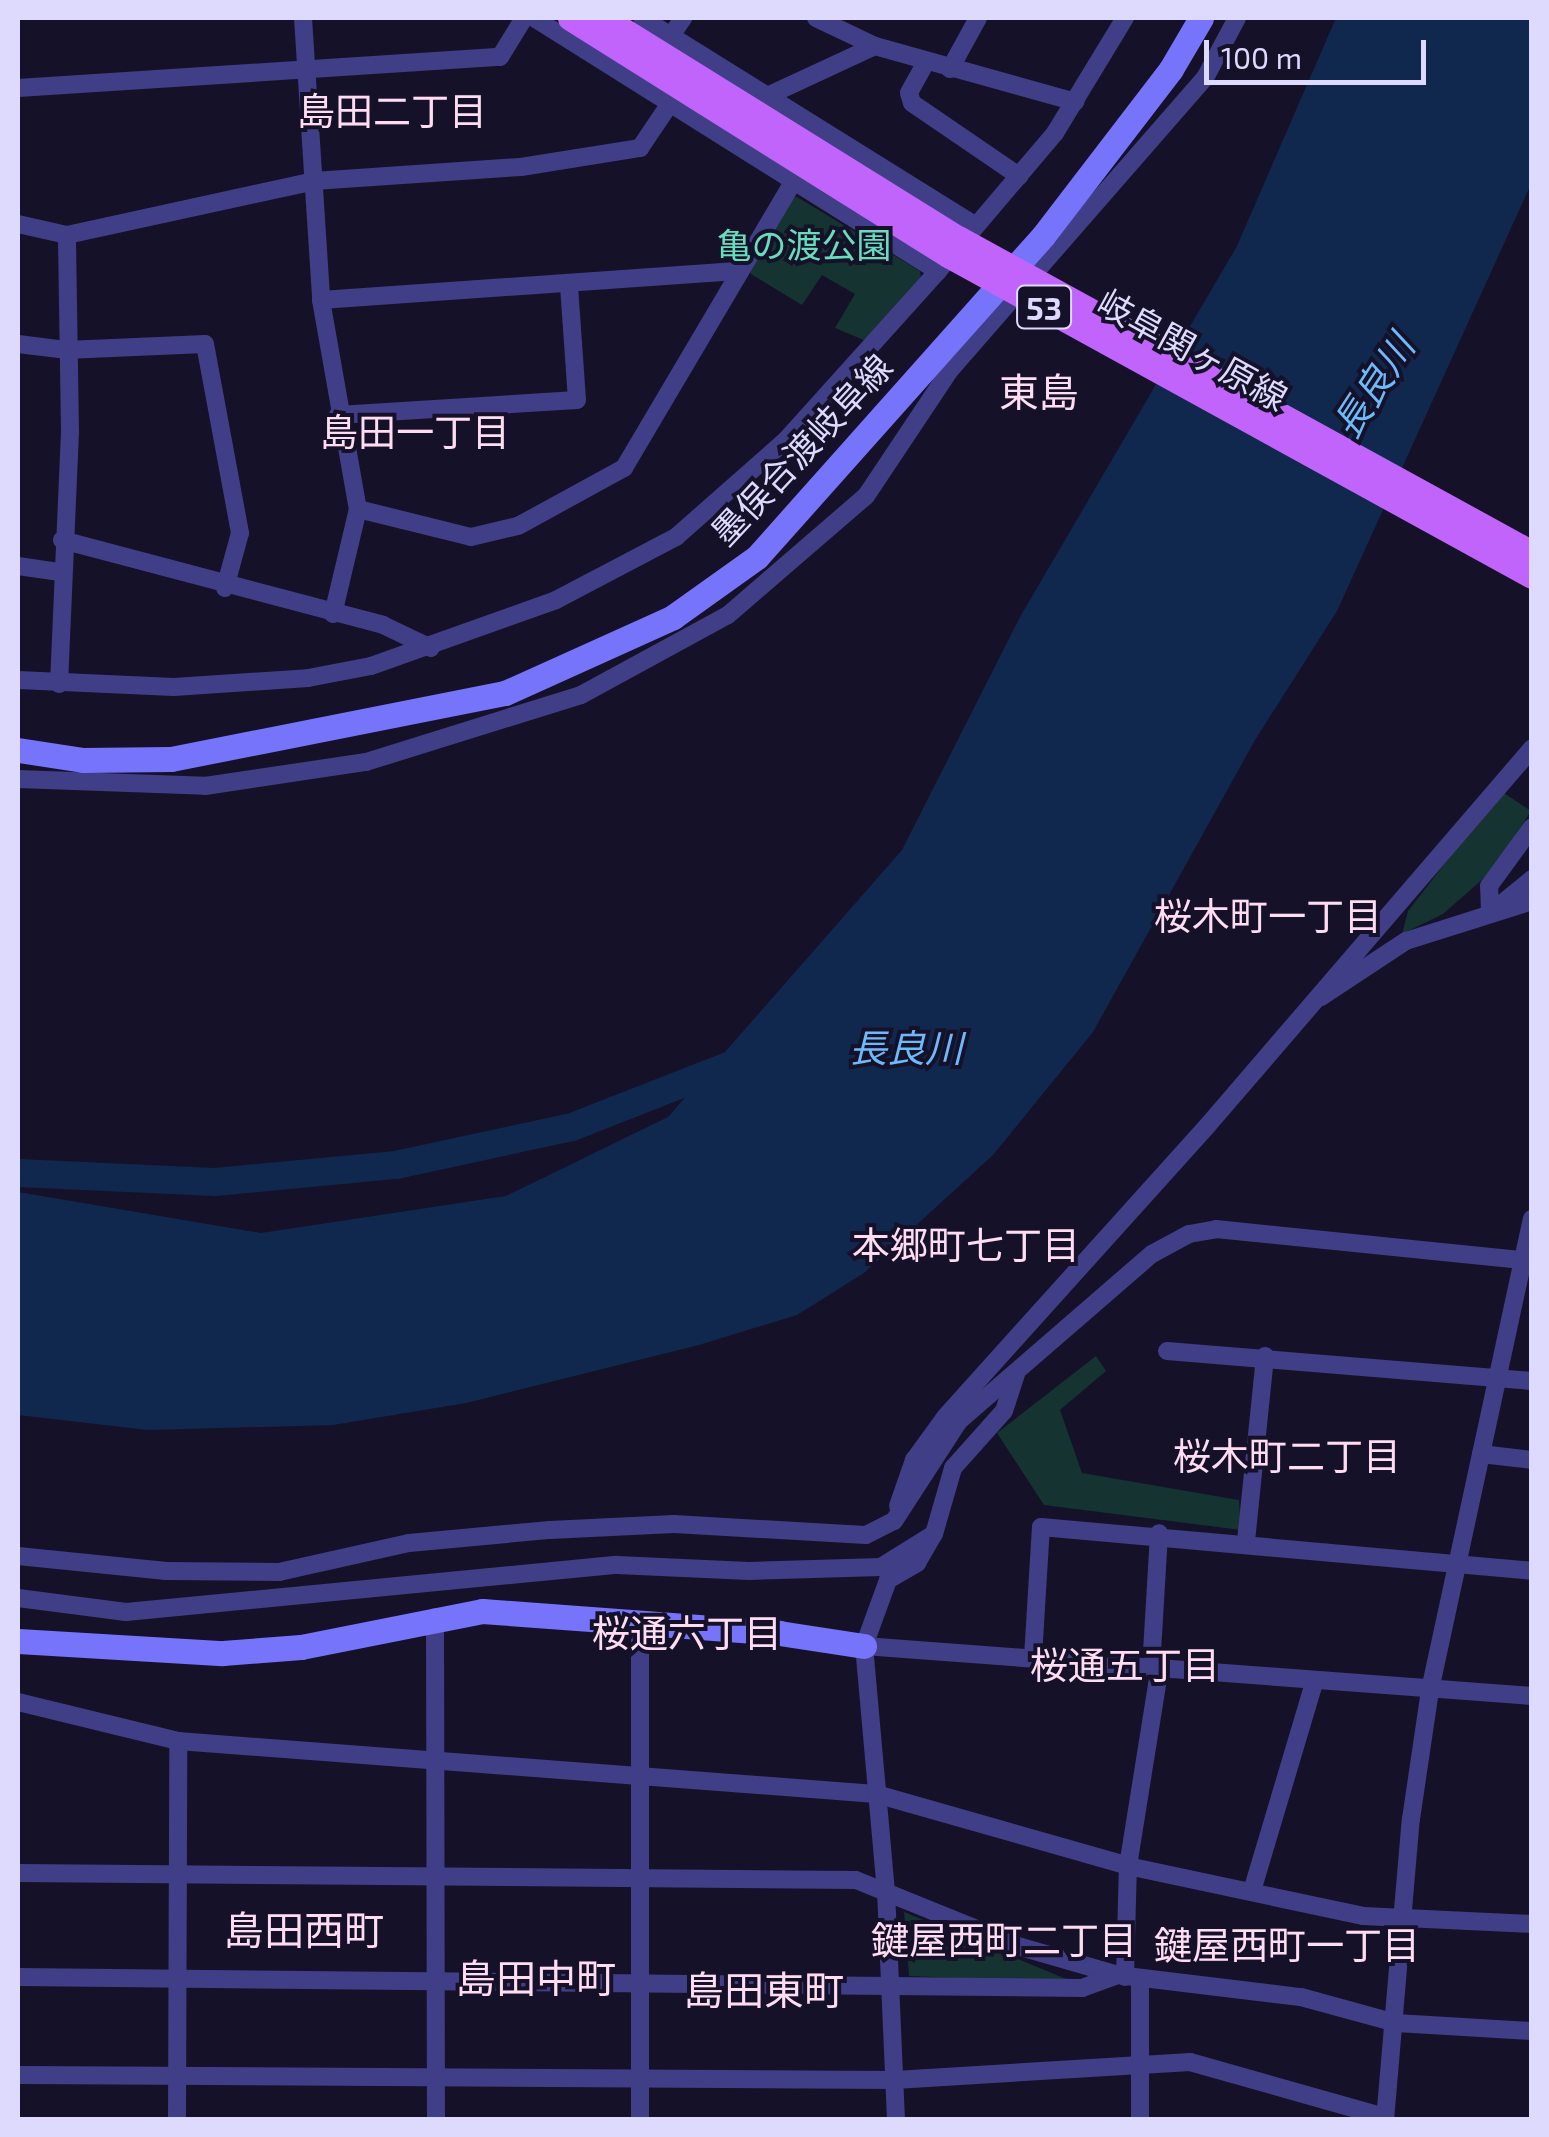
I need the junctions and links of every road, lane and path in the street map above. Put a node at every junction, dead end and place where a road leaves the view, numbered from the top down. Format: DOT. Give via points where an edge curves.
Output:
graph roads {
  1 [pos="303,18"];
  2 [pos="524,18"];
  3 [pos="534,18"];
  4 [pos="570,18"];
  5 [pos="604,18"];
  6 [pos="642,18"];
  7 [pos="683,18"];
  8 [pos="816,18"];
  9 [pos="978,18"];
  10 [pos="1125,18"];
  11 [pos="1201,18"];
  12 [pos="1237,18"];
  13 [pos="671,36"];
  14 [pos="874,46"];
  15 [pos="926,62"];
  16 [pos="950,69"];
  17 [pos="306,70"];
  18 [pos="18,88"];
  19 [pos="766,96"];
  20 [pos="1075,102"];
  21 [pos="669,105"];
  22 [pos="1019,176"];
  23 [pos="314,180"];
  24 [pos="792,184"];
  25 [pos="18,224"];
  26 [pos="976,226"];
  27 [pos="67,235"];
  28 [pos="738,270"];
  29 [pos="938,271"];
  30 [pos="569,284"];
  31 [pos="322,300"];
  32 [pos="18,344"];
  33 [pos="66,350"];
  34 [pos="338,415"];
  35 [pos="358,509"];
  36 [pos="62,540"];
  37 [pos="1532,553"];
  38 [pos="18,566"];
  39 [pos="60,572"];
  40 [pos="1532,576"];
  41 [pos="224,588"];
  42 [pos="333,614"];
  43 [pos="431,648"];
  44 [pos="18,680"];
  45 [pos="58,684"];
  46 [pos="1532,748"];
  47 [pos="18,750"];
  48 [pos="18,779"];
  49 [pos="1532,826"];
  50 [pos="1532,879"];
  51 [pos="1532,901"];
  52 [pos="1490,912"];
  53 [pos="1316,998"];
  54 [pos="1532,1219"];
  55 [pos="1527,1260"];
  56 [pos="1167,1350"];
  57 [pos="1265,1356"];
  58 [pos="1016,1374"];
  59 [pos="1496,1378"];
  60 [pos="1532,1380"];
  61 [pos="1481,1454"];
  62 [pos="1532,1460"];
  63 [pos="894,1521"];
  64 [pos="1159,1533"];
  65 [pos="934,1534"];
  66 [pos="1246,1541"];
  67 [pos="18,1556"];
  68 [pos="1459,1563"];
  69 [pos="1532,1571"];
  70 [pos="18,1598"];
  71 [pos="435,1617"];
  72 [pos="640,1624"];
  73 [pos="18,1641"];
  74 [pos="864,1646"];
  75 [pos="1034,1657"];
  76 [pos="1160,1667"];
  77 [pos="1315,1680"];
  78 [pos="1430,1690"];
  79 [pos="1532,1696"];
  80 [pos="18,1702"];
  81 [pos="178,1740"];
  82 [pos="436,1760"];
  83 [pos="641,1772"];
  84 [pos="876,1794"];
  85 [pos="1128,1866"];
  86 [pos="18,1873"];
  87 [pos="178,1877"];
  88 [pos="434,1877"];
  89 [pos="640,1878"];
  90 [pos="1252,1890"];
  91 [pos="886,1892"];
  92 [pos="1401,1919"];
  93 [pos="1532,1924"];
  94 [pos="18,1977"];
  95 [pos="1128,1977"];
  96 [pos="178,1978"];
  97 [pos="436,1978"];
  98 [pos="640,1978"];
  99 [pos="889,1985"];
  100 [pos="1396,2023"];
  101 [pos="1532,2031"];
  102 [pos="1142,2062"];
  103 [pos="18,2074"];
  104 [pos="177,2077"];
  105 [pos="895,2080"];
  106 [pos="436,2082"];
  107 [pos="640,2083"];
  108 [pos="1385,2118"];
  109 [pos="177,2120"];
  110 [pos="436,2120"];
  111 [pos="640,2120"];
  112 [pos="896,2120"];
  113 [pos="1140,2120"];
  1 -- 17 [label="street"];
  2 -- 17 [label="street" via="500,58"];
  3 -- 21 [label="street"];
  4 -- 40 [label="main road, 岐阜関ヶ原線 / 53, bridge" via="948,255"];
  5 -- 37 [label="main road, 岐阜関ヶ原線 / 53, bridge" via="958,238"];
  6 -- 13 [label="street"];
  7 -- 13 [label="street"];
  8 -- 14 [label="street"];
  9 -- 16 [label="street"];
  10 -- 20 [label="street"];
  11 -- 47 [label="main road, 墨俣合渡岐阜線" via="1171,70 1044,236 757,556 673,617 505,694 171,760 83,760"];
  12 -- 48 [label="street" via="1205,78 950,370 866,496 810,550 712,624 580,694 366,762 205,786"];
  13 -- 19 [label="street"];
  14 -- 15 [label="street"];
  14 -- 19 [label="street"];
  15 -- 16 [label="street"];
  15 -- 22 [label="street" via="909,94 912,104"];
  16 -- 20 [label="street"];
  17 -- 18 [label="street"];
  17 -- 23 [label="street"];
  19 -- 26 [label="street"];
  20 -- 22 [label="street"];
  21 -- 23 [label="street" via="640,148 521,168"];
  21 -- 24 [label="street"];
  22 -- 26 [label="street"];
  23 -- 27 [label="street"];
  23 -- 31 [label="street"];
  24 -- 28 [label="street"];
  24 -- 29 [label="street"];
  25 -- 27 [label="street"];
  26 -- 29 [label="street"];
  27 -- 33 [label="street"];
  28 -- 30 [label="street"];
  28 -- 35 [label="street" via="624,468 518,526 471,537"];
  29 -- 43 [label="street" via="786,440 676,537 556,600"];
  30 -- 31 [label="street"];
  30 -- 34 [label="street" via="577,400"];
  31 -- 34 [label="street"];
  32 -- 33 [label="street"];
  33 -- 36 [label="street" via="70,431"];
  33 -- 41 [label="street" via="204,344 240,533"];
  34 -- 35 [label="street"];
  35 -- 42 [label="street"];
  36 -- 39 [label="street"];
  36 -- 41 [label="street"];
  38 -- 39 [label="street"];
  39 -- 45 [label="street"];
  41 -- 42 [label="street"];
  42 -- 43 [label="street" via="383,625"];
  43 -- 45 [label="street" via="308,678 174,687"];
  44 -- 45 [label="street"];
  46 -- 53 [label="street"];
  49 -- 52 [label="street" via="1489,886"];
  50 -- 52 [label="street"];
  51 -- 52 [label="street"];
  52 -- 53 [label="street" via="1402,942 1338,990"];
  53 -- 63 [label="street" via="946,1416 914,1460"];
  54 -- 55 [label="street"];
  55 -- 58 [label="street" via="1216,1229 1189,1234 1152,1254"];
  55 -- 59 [label="street"];
  56 -- 57 [label="street"];
  57 -- 59 [label="street"];
  57 -- 66 [label="street"];
  58 -- 63 [label="street" via="959,1422"];
  58 -- 65 [label="street" via="1004,1411 953,1468"];
  59 -- 60 [label="street"];
  59 -- 61 [label="street"];
  61 -- 62 [label="street"];
  61 -- 68 [label="street"];
  63 -- 67 [label="street" via="852,1538 674,1524 550,1530 409,1544 279,1572 166,1572"];
  64 -- 66 [label="street"];
  64 -- 75 [label="street" via="1041,1527"];
  64 -- 76 [label="street" via="1152,1652"];
  65 -- 70 [label="street" via="880,1566 749,1571 616,1565 126,1612"];
  65 -- 74 [label="street" via="917,1563 888,1580"];
  66 -- 68 [label="street"];
  68 -- 69 [label="street"];
  68 -- 78 [label="street"];
  71 -- 72 [label="main road" via="482,1611"];
  71 -- 73 [label="main road" via="301,1646 223,1653"];
  71 -- 82 [label="street"];
  72 -- 74 [label="main road"];
  72 -- 83 [label="street"];
  74 -- 75 [label="street"];
  74 -- 84 [label="street"];
  75 -- 76 [label="street"];
  76 -- 77 [label="street"];
  76 -- 85 [label="street"];
  77 -- 78 [label="street"];
  77 -- 90 [label="street"];
  78 -- 79 [label="street"];
  78 -- 92 [label="street"];
  80 -- 81 [label="street"];
  81 -- 82 [label="street"];
  81 -- 87 [label="street"];
  82 -- 83 [label="street"];
  82 -- 88 [label="street"];
  83 -- 84 [label="street"];
  83 -- 89 [label="street"];
  84 -- 85 [label="street"];
  84 -- 91 [label="street"];
  85 -- 90 [label="street"];
  85 -- 95 [label="street"];
  86 -- 87 [label="street"];
  87 -- 88 [label="street"];
  87 -- 96 [label="street"];
  88 -- 89 [label="street"];
  88 -- 97 [label="street"];
  89 -- 91 [label="street" via="856,1880"];
  89 -- 98 [label="street"];
  90 -- 92 [label="street"];
  91 -- 95 [label="street" via="1021,1947"];
  91 -- 99 [label="street"];
  92 -- 93 [label="street"];
  92 -- 100 [label="street"];
  94 -- 96 [label="street"];
  95 -- 99 [label="street" via="1082,1988"];
  95 -- 100 [label="street" via="1301,1997"];
  95 -- 102 [label="street"];
  96 -- 97 [label="street"];
  96 -- 104 [label="street"];
  97 -- 98 [label="street"];
  97 -- 106 [label="street"];
  98 -- 99 [label="street"];
  98 -- 107 [label="street"];
  99 -- 105 [label="street"];
  100 -- 101 [label="street"];
  100 -- 108 [label="street"];
  102 -- 105 [label="street"];
  102 -- 108 [label="street" via="1190,2062 1262,2078 1325,2104"];
  102 -- 113 [label="street"];
  103 -- 104 [label="street"];
  104 -- 106 [label="street"];
  104 -- 109 [label="street"];
  105 -- 107 [label="street"];
  105 -- 112 [label="street"];
  106 -- 107 [label="street"];
  106 -- 110 [label="street"];
  107 -- 111 [label="street"];
}
